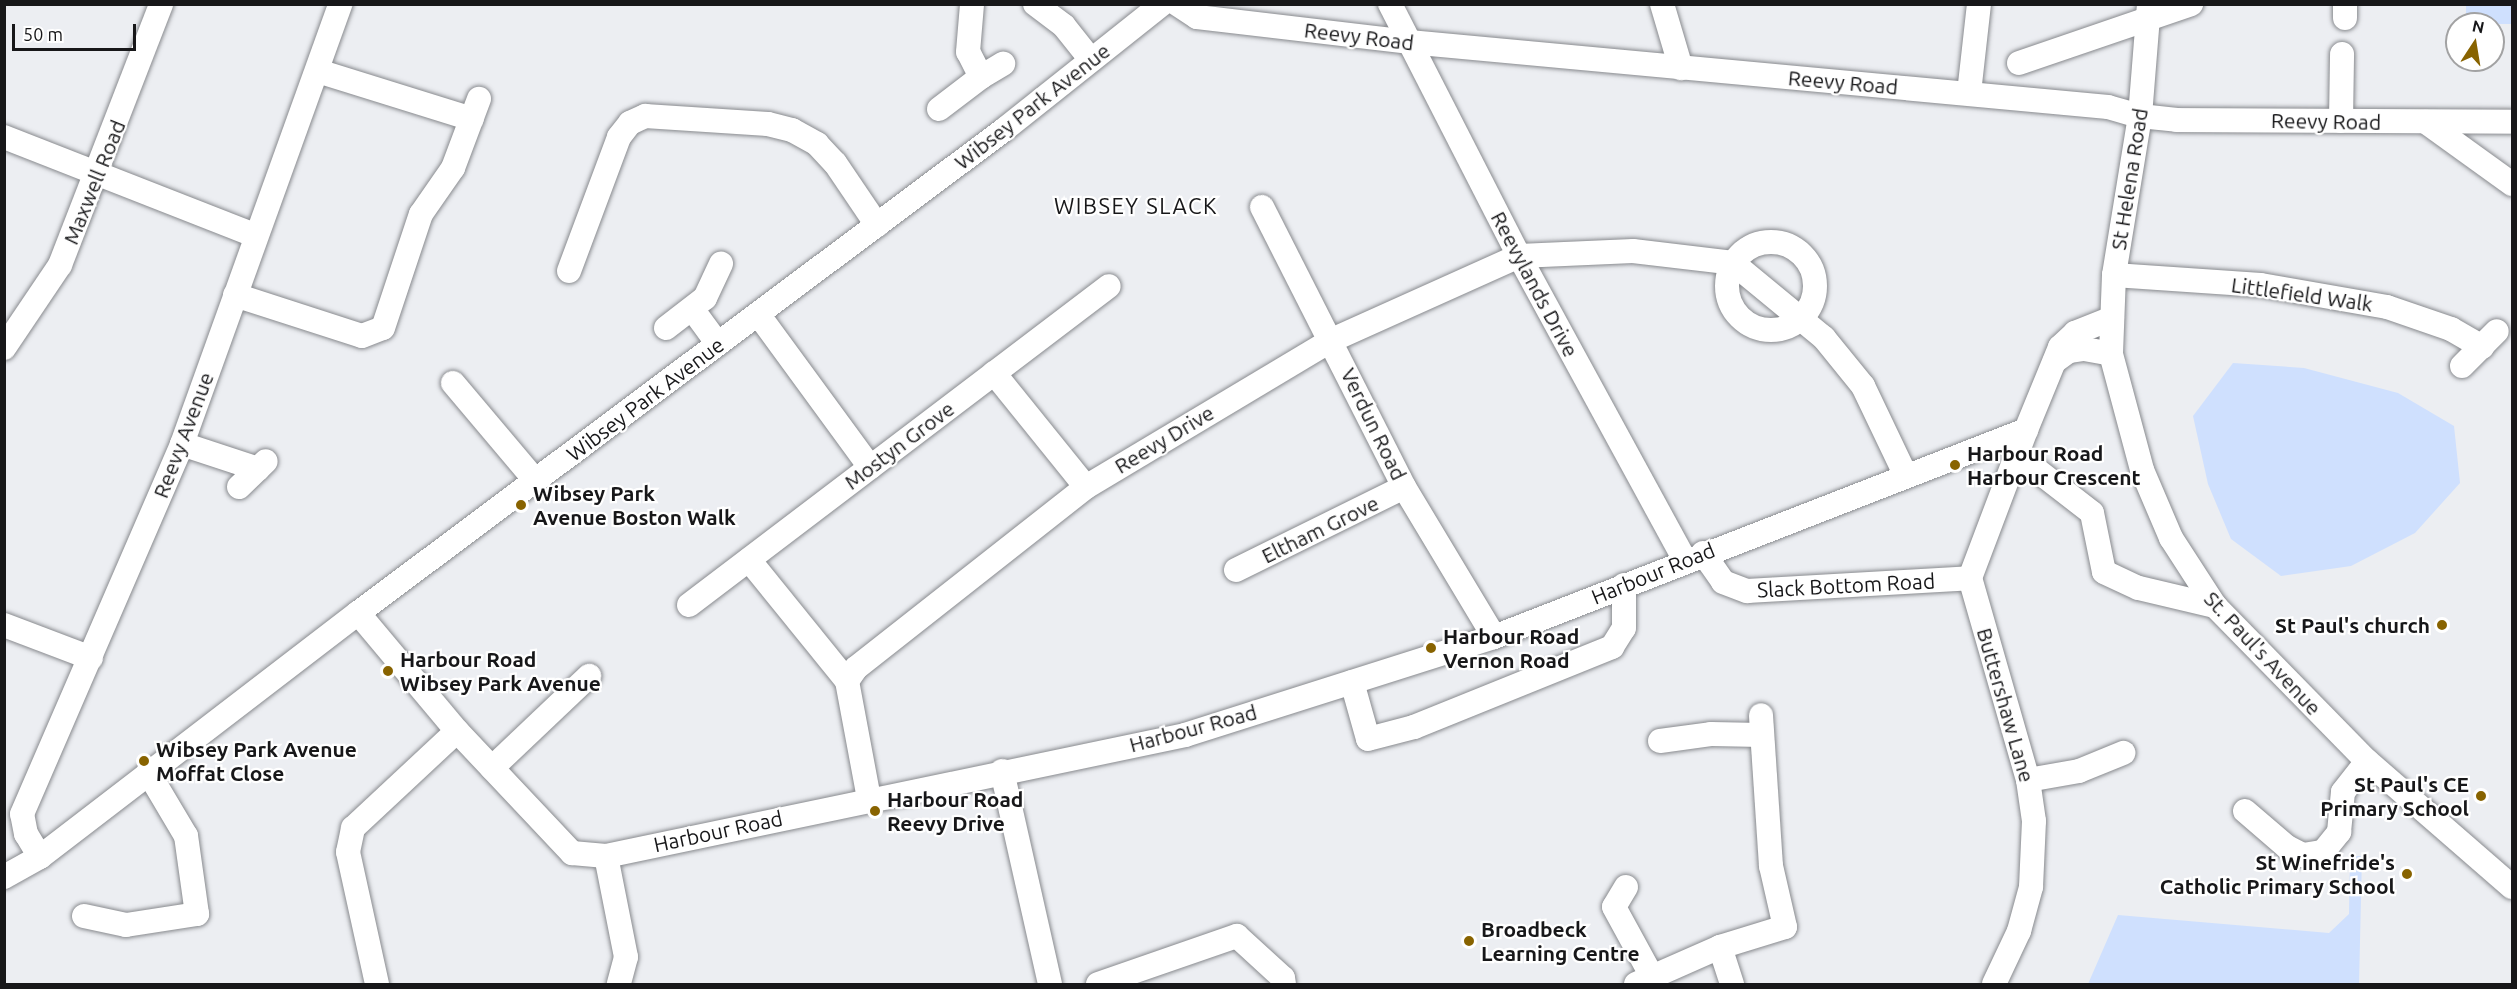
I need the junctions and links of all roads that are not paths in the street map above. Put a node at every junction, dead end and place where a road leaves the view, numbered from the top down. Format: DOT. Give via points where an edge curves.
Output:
graph roads {
  1 [pos="161,4"];
  2 [pos="340,4"];
  3 [pos="972,4"];
  4 [pos="1035,4"];
  5 [pos="1162,4"];
  6 [pos="1177,4"];
  7 [pos="1390,4"];
  8 [pos="1662,4"];
  9 [pos="1979,4"];
  10 [pos="2191,4"];
  11 [pos="2149,13"];
  12 [pos="1409,42"];
  13 [pos="2342,54"];
  14 [pos="1091,60"];
  15 [pos="2019,63"];
  16 [pos="1003,64"];
  17 [pos="1681,68"];
  18 [pos="318,71"];
  19 [pos="981,78"];
  20 [pos="1969,93"];
  21 [pos="939,109"];
  22 [pos="2140,116"];
  23 [pos="2341,121"];
  24 [pos="2426,122"];
  25 [pos="2512,122"];
  26 [pos="4,137"];
  27 [pos="98,176"];
  28 [pos="2512,184"];
  29 [pos="1263,207"];
  30 [pos="877,225"];
  31 [pos="254,235"];
  32 [pos="1519,256"];
  33 [pos="1733,263"];
  34 [pos="721,264"];
  35 [pos="569,271"];
  36 [pos="2115,275"];
  37 [pos="1109,286"];
  38 [pos="235,295"];
  39 [pos="693,310"];
  40 [pos="758,314"];
  41 [pos="2112,318"];
  42 [pos="1802,319"];
  43 [pos="666,328"];
  44 [pos="1332,340"];
  45 [pos="718,344"];
  46 [pos="4,348"];
  47 [pos="2111,354"];
  48 [pos="2052,363"];
  49 [pos="2462,366"];
  50 [pos="994,373"];
  51 [pos="453,383"];
  52 [pos="2026,429"];
  53 [pos="182,444"];
  54 [pos="2016,454"];
  55 [pos="870,467"];
  56 [pos="1905,474"];
  57 [pos="535,480"];
  58 [pos="239,487"];
  59 [pos="1086,487"];
  60 [pos="1404,487"];
  61 [pos="1694,557"];
  62 [pos="749,560"];
  63 [pos="1236,570"];
  64 [pos="1970,578"];
  65 [pos="1624,585"];
  66 [pos="689,605"];
  67 [pos="2214,606"];
  68 [pos="358,613"];
  69 [pos="4,625"];
  70 [pos="1494,637"];
  71 [pos="91,658"];
  72 [pos="589,676"];
  73 [pos="847,681"];
  74 [pos="1352,682"];
  75 [pos="457,730"];
  76 [pos="1660,741"];
  77 [pos="2123,753"];
  78 [pos="2367,761"];
  79 [pos="492,768"];
  80 [pos="1002,771"];
  81 [pos="148,772"];
  82 [pos="2028,780"];
  83 [pos="869,799"];
  84 [pos="2245,811"];
  85 [pos="40,856"];
  86 [pos="606,856"];
  87 [pos="4,877"];
  88 [pos="1626,887"];
  89 [pos="2512,887"];
  90 [pos="84,916"];
  91 [pos="1720,947"];
  92 [pos="1644,980"];
  93 [pos="376,984"];
  94 [pos="619,984"];
  95 [pos="1050,984"];
  96 [pos="1098,984"];
  97 [pos="1284,984"];
  98 [pos="1732,984"];
  99 [pos="1994,984"];
  1 -- 27 [label="street, Maxwell Road"];
  2 -- 18 [label="street, Reevy Avenue"];
  3 -- 19 [label="street" via="968,52"];
  4 -- 14 [label="street" via="1064,26"];
  5 -- 14 [label="street, Wibsey Park Avenue"];
  6 -- 12 [label="street, Reevy Road" via="1197,17"];
  7 -- 12 [label="street, Reevylands Drive"];
  8 -- 17 [label="street"];
  9 -- 20 [label="street"];
  10 -- 11 [label="street"];
  11 -- 15 [label="street"];
  11 -- 22 [label="street, St Helena Road"];
  12 -- 17 [label="street, Reevy Road"];
  12 -- 32 [label="street, Reevylands Drive"];
  13 -- 23 [label="street"];
  14 -- 30 [label="street, Wibsey Park Avenue"];
  16 -- 19 [label="street"];
  17 -- 20 [label="street, Reevy Road"];
  18 -- 31 [label="street, Reevy Avenue"];
  18 -- 38 [label="street" via="475,109 449,177 421,214 388,319 375,334 362,336"];
  19 -- 21 [label="street"];
  20 -- 22 [label="street, Reevy Road" via="2108,107"];
  22 -- 23 [label="street, Reevy Road"];
  22 -- 36 [label="street, St Helena Road"];
  23 -- 24 [label="street, Reevy Road"];
  24 -- 25 [label="street, Reevy Road"];
  24 -- 28 [label="street"];
  26 -- 27 [label="street"];
  27 -- 31 [label="street"];
  27 -- 46 [label="street, Maxwell Road" via="60,265"];
  29 -- 44 [label="street, Verdun Road"];
  30 -- 35 [label="street" via="835,163 817,144 792,130 756,123 645,116 630,123 619,137"];
  30 -- 40 [label="street, Wibsey Park Avenue"];
  31 -- 38 [label="street, Reevy Avenue"];
  32 -- 33 [label="street" via="1633,251"];
  32 -- 44 [label="street, Reevy Drive"];
  32 -- 61 [label="street, Reevylands Drive"];
  33 -- 42 [label="street"];
  33 -- 42 [label="street" via="1727,291 1738,316 1749,325 1769,330 1790,327"];
  33 -- 42 [label="street" via="1743,252 1764,243 1786,244 1799,252 1809,263 1815,285 1811,307"];
  34 -- 39 [label="street" via="705,298"];
  36 -- 41 [label="street, St Helena Road"];
  36 -- 49 [label="street, Littlefield Walk" via="2261,285 2387,307 2490,339"];
  37 -- 50 [label="street, Mostyn Grove"];
  38 -- 53 [label="street, Reevy Avenue"];
  39 -- 43 [label="street"];
  39 -- 45 [label="street"];
  40 -- 45 [label="street, Wibsey Park Avenue"];
  40 -- 55 [label="street"];
  41 -- 47 [label="street, St Helena Road"];
  41 -- 48 [label="street" via="2075,333 2060,347"];
  42 -- 56 [label="street" via="1824,338 1863,386"];
  44 -- 59 [label="street, Reevy Drive"];
  44 -- 60 [label="street, Verdun Road"];
  45 -- 57 [label="street, Wibsey Park Avenue"];
  47 -- 48 [label="street" via="2069,351"];
  47 -- 67 [label="street, St. Paul's Avenue" via="2142,470 2171,538"];
  48 -- 52 [label="street"];
  50 -- 55 [label="street, Mostyn Grove"];
  50 -- 59 [label="street"];
  51 -- 57 [label="street"];
  52 -- 54 [label="street"];
  52 -- 56 [label="street, Harbour Road"];
  53 -- 58 [label="street" via="262,465"];
  53 -- 71 [label="street, Reevy Avenue"];
  54 -- 64 [label="street"];
  54 -- 67 [label="street" via="2092,513 2104,572 2139,588"];
  55 -- 62 [label="street, Mostyn Grove"];
  56 -- 61 [label="street, Harbour Road"];
  57 -- 68 [label="street, Wibsey Park Avenue"];
  59 -- 73 [label="street, Reevy Drive" via="856,668"];
  60 -- 63 [label="street, Eltham Grove"];
  60 -- 70 [label="street, Verdun Road"];
  61 -- 64 [label="street, Slack Bottom Road" via="1724,582 1747,591"];
  61 -- 65 [label="street, Harbour Road"];
  62 -- 66 [label="street, Mostyn Grove"];
  62 -- 73 [label="street"];
  64 -- 82 [label="street, Buttershaw Lane"];
  65 -- 70 [label="street, Harbour Road"];
  65 -- 74 [label="street" via="1624,628 1612,647 1414,727 1368,739"];
  67 -- 78 [label="street, St. Paul's Avenue"];
  68 -- 75 [label="street, Harbour Road"];
  68 -- 81 [label="street, Wibsey Park Avenue"];
  69 -- 71 [label="street"];
  70 -- 74 [label="street, Harbour Road"];
  71 -- 85 [label="street, Reevy Avenue" via="22,814 26,834"];
  72 -- 79 [label="street"];
  73 -- 83 [label="street"];
  74 -- 80 [label="street, Harbour Road" via="1185,735"];
  75 -- 79 [label="street, Harbour Road"];
  75 -- 93 [label="street" via="353,828 348,852"];
  76 -- 91 [label="street" via="1761,725 1771,866 1785,927"];
  77 -- 82 [label="street" via="2079,771"];
  78 -- 84 [label="street" via="2343,792 2339,832 2324,852 2302,855"];
  78 -- 89 [label="street, St. Paul's Avenue"];
  79 -- 86 [label="street, Harbour Road" via="572,853"];
  80 -- 83 [label="street, Harbour Road"];
  80 -- 95 [label="street"];
  81 -- 85 [label="street, Wibsey Park Avenue"];
  81 -- 90 [label="street" via="186,836 197,914 126,925"];
  82 -- 99 [label="street, Buttershaw Lane" via="2034,821 2031,887 2019,931"];
  83 -- 86 [label="street, Harbour Road"];
  85 -- 87 [label="street, Wibsey Park Avenue"];
  86 -- 94 [label="street" via="626,957"];
  88 -- 92 [label="street" via="1614,907"];
  91 -- 92 [label="street"];
  91 -- 98 [label="street"];
  96 -- 97 [label="street" via="1237,936"];
}
